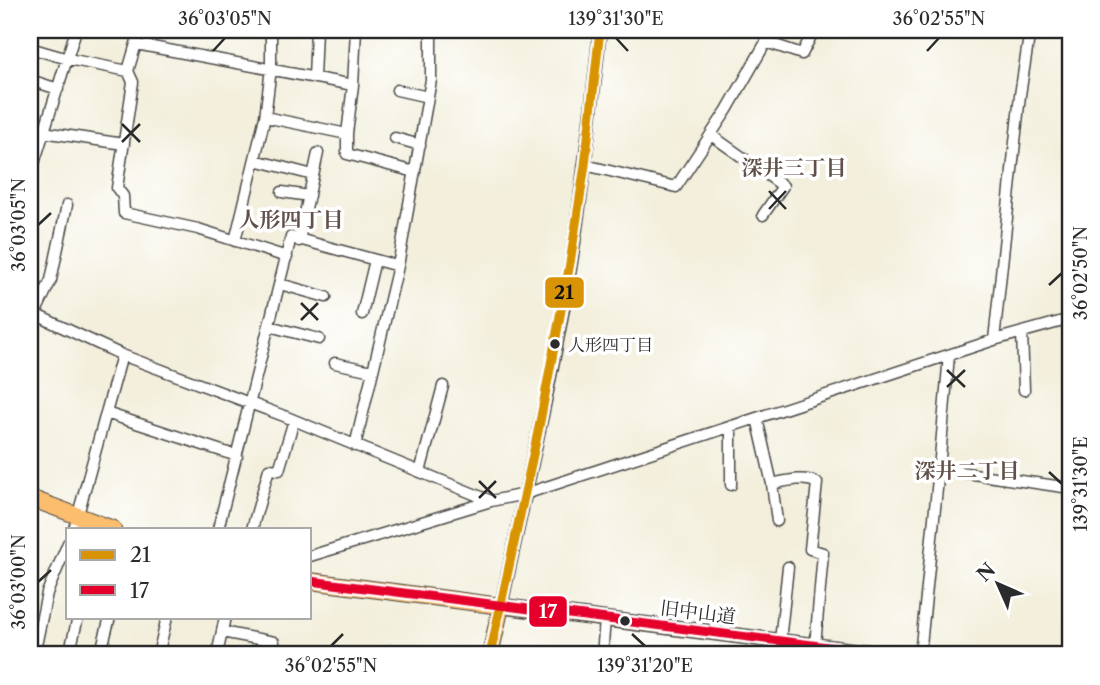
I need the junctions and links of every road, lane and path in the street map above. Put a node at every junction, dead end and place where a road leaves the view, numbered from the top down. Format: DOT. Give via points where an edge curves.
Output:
graph roads {
  1 [pos="76,30"];
  2 [pos="140,30"];
  3 [pos="271,30"];
  4 [pos="316,30"];
  5 [pos="356,30"];
  6 [pos="431,30"];
  7 [pos="600,30"];
  8 [pos="814,30"];
  9 [pos="1030,30"];
  10 [pos="135,44"];
  11 [pos="30,48"];
  12 [pos="68,60"];
  13 [pos="271,68"];
  14 [pos="128,71"];
  15 [pos="314,78"];
  16 [pos="30,80"];
  17 [pos="353,85"];
  18 [pos="58,89"];
  19 [pos="397,90"];
  20 [pos="428,97"];
  21 [pos="265,117"];
  22 [pos="347,134"];
  23 [pos="711,135"];
  24 [pos="38,136"];
  25 [pos="395,138"];
  26 [pos="124,144"];
  27 [pos="420,145"];
  28 [pos="317,153"];
  29 [pos="255,160"];
  30 [pos="584,165"];
  31 [pos="415,172"];
  32 [pos="313,175"];
  33 [pos="30,176"];
  34 [pos="282,192"];
  35 [pos="309,196"];
  36 [pos="67,205"];
  37 [pos="764,215"];
  38 [pos="299,240"];
  39 [pos="235,241"];
  40 [pos="287,257"];
  41 [pos="375,261"];
  42 [pos="398,266"];
  43 [pos="280,284"];
  44 [pos="326,297"];
  45 [pos="33,313"];
  46 [pos="362,314"];
  47 [pos="1070,318"];
  48 [pos="269,326"];
  49 [pos="1022,332"];
  50 [pos="319,339"];
  51 [pos="994,340"];
  52 [pos="122,355"];
  53 [pos="948,355"];
  54 [pos="335,363"];
  55 [pos="372,371"];
  56 [pos="443,386"];
  57 [pos="1024,390"];
  58 [pos="249,403"];
  59 [pos="106,413"];
  60 [pos="757,418"];
  61 [pos="294,420"];
  62 [pos="731,426"];
  63 [pos="355,446"];
  64 [pos="237,456"];
  65 [pos="939,469"];
  66 [pos="419,472"];
  67 [pos="772,484"];
  68 [pos="731,485"];
  69 [pos="1070,488"];
  70 [pos="525,494"];
  71 [pos="30,498"];
  72 [pos="491,501"];
  73 [pos="777,522"];
  74 [pos="76,523"];
  75 [pos="103,528"];
  76 [pos="218,528"];
  77 [pos="252,528"];
  78 [pos="66,547"];
  79 [pos="312,555"];
  80 [pos="788,567"];
  81 [pos="312,581"];
  82 [pos="501,607"];
  83 [pos="78,618"];
  84 [pos="110,618"];
  85 [pos="167,618"];
  86 [pos="225,618"];
  87 [pos="605,620"];
  88 [pos="222,632"];
  89 [pos="274,642"];
  90 [pos="780,642"];
  91 [pos="815,646"];
  92 [pos="34,655"];
  93 [pos="69,655"];
  94 [pos="100,655"];
  95 [pos="158,655"];
  96 [pos="217,655"];
  97 [pos="490,655"];
  98 [pos="602,655"];
  99 [pos="881,655"];
  100 [pos="920,655"];
  1 -- 12 [label="street"];
  2 -- 10 [label="street"];
  3 -- 13 [label="street"];
  4 -- 15 [label="street"];
  5 -- 17 [label="street"];
  6 -- 20 [label="street"];
  7 -- 30 [label="street"];
  8 -- 23 [label="street" via="802,54 766,42"];
  9 -- 51 [label="street"];
  10 -- 13 [label="street"];
  10 -- 14 [label="street"];
  11 -- 12 [label="street"];
  12 -- 14 [label="street"];
  12 -- 18 [label="street"];
  13 -- 15 [label="street"];
  13 -- 21 [label="street"];
  14 -- 26 [label="street" via="133,82"];
  15 -- 17 [label="street"];
  16 -- 18 [label="street"];
  17 -- 22 [label="street"];
  18 -- 24 [label="street"];
  19 -- 20 [label="street"];
  20 -- 27 [label="street"];
  21 -- 22 [label="street"];
  21 -- 29 [label="street"];
  22 -- 31 [label="street" via="347,153"];
  23 -- 30 [label="street" via="676,187"];
  23 -- 37 [label="street" via="783,186"];
  24 -- 26 [label="street"];
  24 -- 33 [label="street"];
  25 -- 27 [label="street"];
  26 -- 39 [label="street" via="117,188 123,196 124,213"];
  27 -- 31 [label="street"];
  28 -- 32 [label="street"];
  29 -- 32 [label="street"];
  29 -- 39 [label="street"];
  30 -- 70 [label="street" via="566,286"];
  31 -- 42 [label="street"];
  32 -- 35 [label="street"];
  34 -- 35 [label="street"];
  35 -- 38 [label="street"];
  36 -- 45 [label="street" via="51,280"];
  38 -- 40 [label="street" via="291,237"];
  38 -- 41 [label="street"];
  39 -- 40 [label="street"];
  40 -- 43 [label="street"];
  41 -- 42 [label="street"];
  41 -- 46 [label="street"];
  42 -- 55 [label="street"];
  43 -- 44 [label="street"];
  43 -- 48 [label="street"];
  45 -- 52 [label="street"];
  47 -- 49 [label="street"];
  48 -- 50 [label="street"];
  48 -- 58 [label="street"];
  49 -- 51 [label="street"];
  49 -- 57 [label="street"];
  51 -- 53 [label="street"];
  52 -- 58 [label="street"];
  52 -- 59 [label="street"];
  53 -- 60 [label="street"];
  53 -- 65 [label="street"];
  54 -- 55 [label="street"];
  55 -- 63 [label="street"];
  56 -- 66 [label="street"];
  58 -- 61 [label="street"];
  58 -- 64 [label="street"];
  59 -- 64 [label="street"];
  59 -- 74 [label="street"];
  60 -- 62 [label="street"];
  60 -- 67 [label="street"];
  61 -- 63 [label="street"];
  61 -- 77 [label="street" via="279,470 269,469"];
  62 -- 68 [label="street"];
  62 -- 70 [label="street"];
  63 -- 66 [label="street"];
  64 -- 76 [label="street"];
  65 -- 69 [label="street"];
  65 -- 100 [label="street"];
  66 -- 72 [label="street"];
  67 -- 73 [label="street"];
  67 -- 91 [label="street" via="817,483 810,548 823,553"];
  70 -- 72 [label="street"];
  70 -- 82 [label="street"];
  71 -- 74 [label="main road"];
  72 -- 79 [label="street"];
  74 -- 75 [label="main road"];
  78 -- 92 [label="street" via="47,593"];
  80 -- 90 [label="street"];
  81 -- 82 [label="main road"];
  82 -- 87 [label="main road, 旧中山道"];
  82 -- 97 [label="main road"];
  83 -- 93 [label="street"];
  84 -- 94 [label="street"];
  85 -- 95 [label="street"];
  86 -- 88 [label="street"];
  87 -- 90 [label="main road, 旧中山道"];
  87 -- 98 [label="street"];
  88 -- 89 [label="street"];
  88 -- 96 [label="street"];
  90 -- 91 [label="main road, 旧中山道"];
  91 -- 99 [label="main road, 旧中山道"];
}
